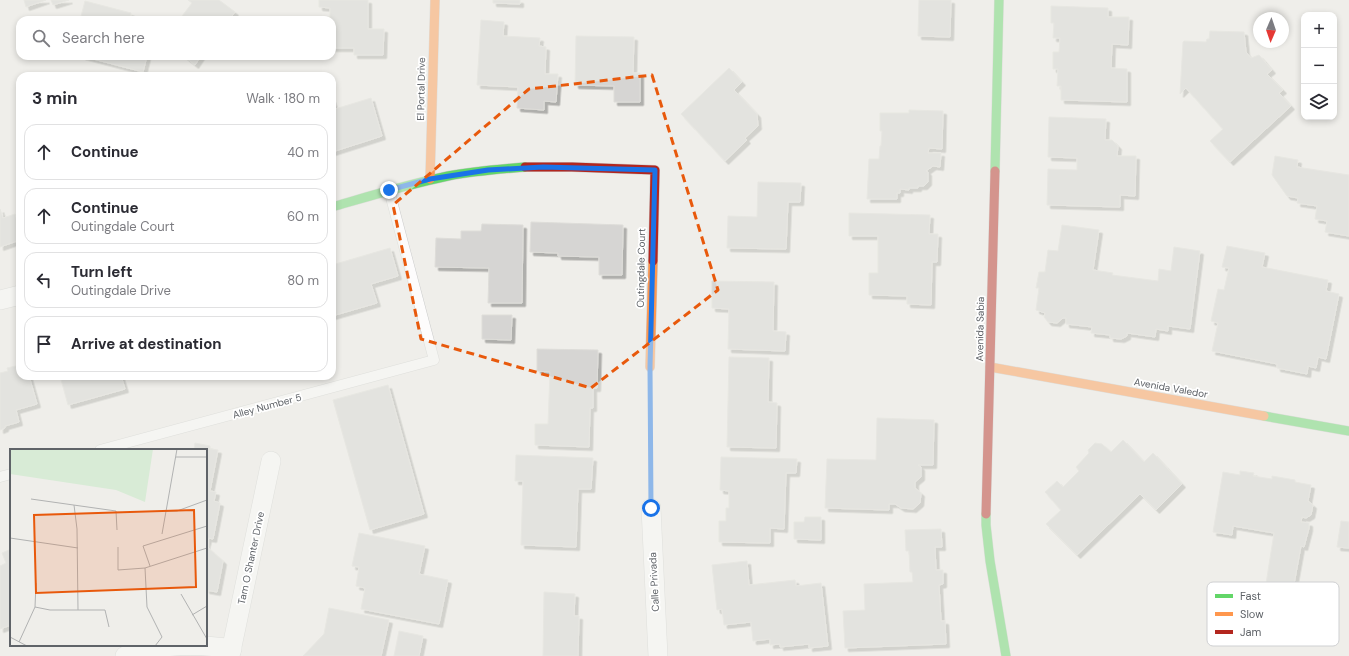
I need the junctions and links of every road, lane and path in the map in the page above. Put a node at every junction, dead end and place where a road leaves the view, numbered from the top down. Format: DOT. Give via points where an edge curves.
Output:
graph roads {
  1 [pos="434,0"];
  2 [pos="999,0"];
  3 [pos="430,179"];
  4 [pos="389,190"];
  5 [pos="336,206"];
  6 [pos="16,296"];
  7 [pos="0,300"];
  8 [pos="650,367"];
  9 [pos="990,367"];
  10 [pos="1349,432"];
  11 [pos="104,449"];
  12 [pos="271,461"];
  13 [pos="10,474"];
  14 [pos="0,477"];
  15 [pos="651,508"];
  16 [pos="170,646"];
  17 [pos="207,646"];
  18 [pos="231,653"];
  19 [pos="125,656"];
  20 [pos="658,656"];
  21 [pos="1006,656"];
  1 -- 3 [label="street, El Portal Drive"];
  2 -- 9 [label="street, Avenida Sabia"];
  3 -- 4 [label="street"];
  3 -- 8 [label="street, Outingdale Court" via="488,170 543,167 655,170"];
  4 -- 5 [label="street"];
  4 -- 11 [label="lane, Alley Number 5" via="434,360"];
  6 -- 7 [label="street"];
  8 -- 15 [label="path"];
  9 -- 10 [label="street, Avenida Valedor"];
  9 -- 21 [label="street, Avenida Sabia" via="986,525"];
  12 -- 18 [label="street, Tam O Shanter Drive"];
  13 -- 14 [label="lane"];
  15 -- 20 [label="street, Calle Privada"];
  16 -- 19 [label="street"];
  17 -- 18 [label="street"];
}
